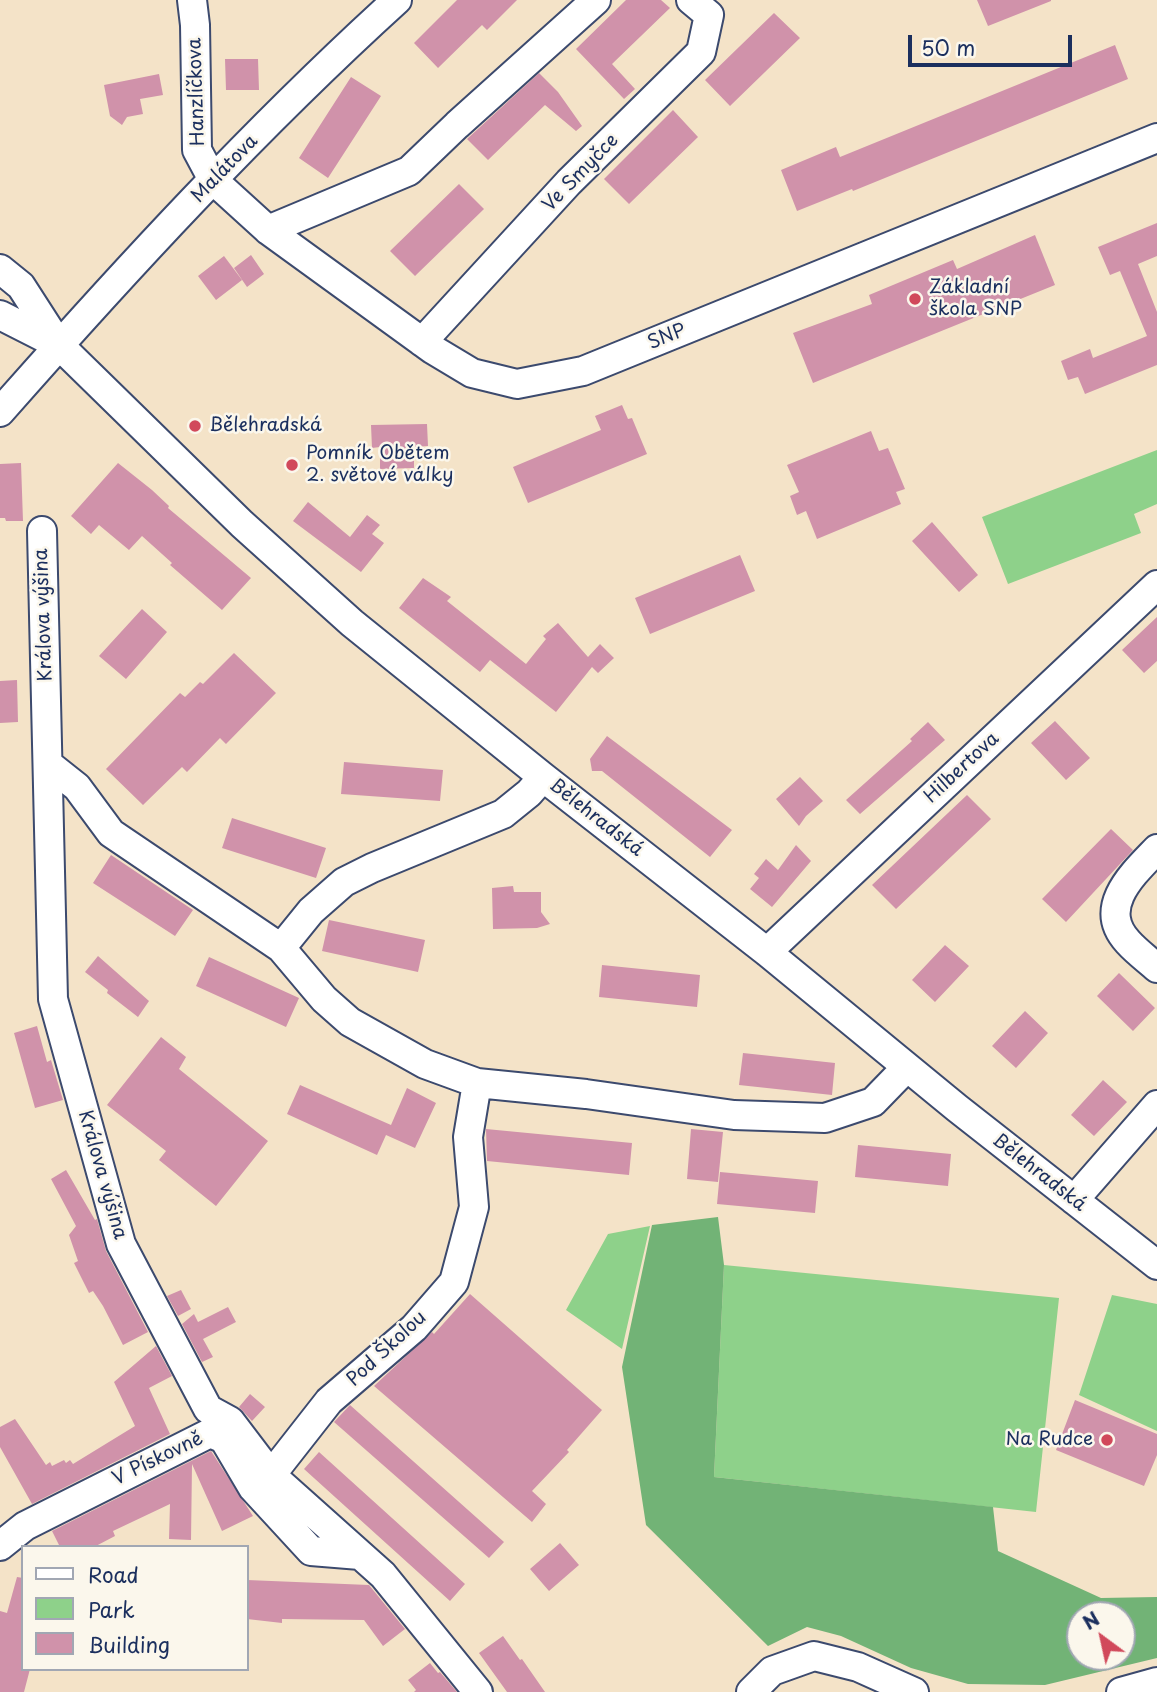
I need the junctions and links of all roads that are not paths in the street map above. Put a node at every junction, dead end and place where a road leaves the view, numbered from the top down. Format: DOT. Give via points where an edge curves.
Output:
graph roads {
  1 [pos="192,0"];
  2 [pos="397,0"];
  3 [pos="596,0"];
  4 [pos="691,0"];
  5 [pos="1157,138"];
  6 [pos="212,180"];
  7 [pos="268,230"];
  8 [pos="0,269"];
  9 [pos="0,315"];
  10 [pos="422,342"];
  11 [pos="59,345"];
  12 [pos="0,412"];
  13 [pos="42,530"];
  14 [pos="1157,585"];
  15 [pos="48,764"];
  16 [pos="543,777"];
  17 [pos="1157,849"];
  18 [pos="281,948"];
  19 [pos="767,952"];
  20 [pos="1157,968"];
  21 [pos="906,1068"];
  22 [pos="477,1083"];
  23 [pos="1157,1105"];
  24 [pos="1074,1200"];
  25 [pos="1157,1265"];
  26 [pos="271,1475"];
  27 [pos="0,1546"];
  28 [pos="360,1555"];
  29 [pos="1157,1682"];
  30 [pos="478,1692"];
  31 [pos="751,1692"];
  32 [pos="914,1692"];
  33 [pos="1121,1692"];
  1 -- 6 [label="street, Hanzlíčkova" via="197,150"];
  2 -- 6 [label="street, Malátova"];
  3 -- 7 [label="street" via="409,171"];
  4 -- 10 [label="street, Ve Smyčce" via="709,15 701,52 569,182"];
  5 -- 10 [label="street, SNP" via="583,371 517,384 472,373"];
  6 -- 7 [label="street, SNP"];
  6 -- 11 [label="street, Malátova"];
  7 -- 10 [label="street, SNP"];
  8 -- 11 [label="street, Bělehradská" via="21,286"];
  9 -- 11 [label="street, Bělehradská"];
  11 -- 12 [label="street, Malátova"];
  11 -- 16 [label="street, Bělehradská" via="322,596"];
  13 -- 15 [label="street, Králova výšina"];
  14 -- 19 [label="street, Hilbertova"];
  15 -- 18 [label="street" via="77,787 111,833"];
  15 -- 26 [label="street, Králova výšina" via="53,999 121,1244 208,1409 230,1421"];
  16 -- 18 [label="street" via="503,814 344,882 311,911"];
  16 -- 19 [label="street, Bělehradská"];
  17 -- 20 [label="street" via="1126,881 1116,912 1127,941"];
  18 -- 22 [label="street" via="350,1022 425,1064"];
  19 -- 21 [label="street, Bělehradská"];
  21 -- 22 [label="street" via="873,1102 825,1118 734,1115"];
  21 -- 24 [label="street, Bělehradská"];
  22 -- 26 [label="street, Pod Školou" via="468,1137 474,1207 454,1282 414,1328 329,1401"];
  23 -- 24 [label="street"];
  24 -- 25 [label="street, Bělehradská"];
  26 -- 28 [label="street, Králova výšina"];
  27 -- 28 [label="street, V Pískovně" via="25,1526 210,1433 224,1439 253,1488 311,1551"];
  28 -- 30 [label="street, Králova výšina" via="383,1575"];
  29 -- 33 [label="street"];
  31 -- 32 [label="street" via="772,1671 814,1656 858,1667"];
}
